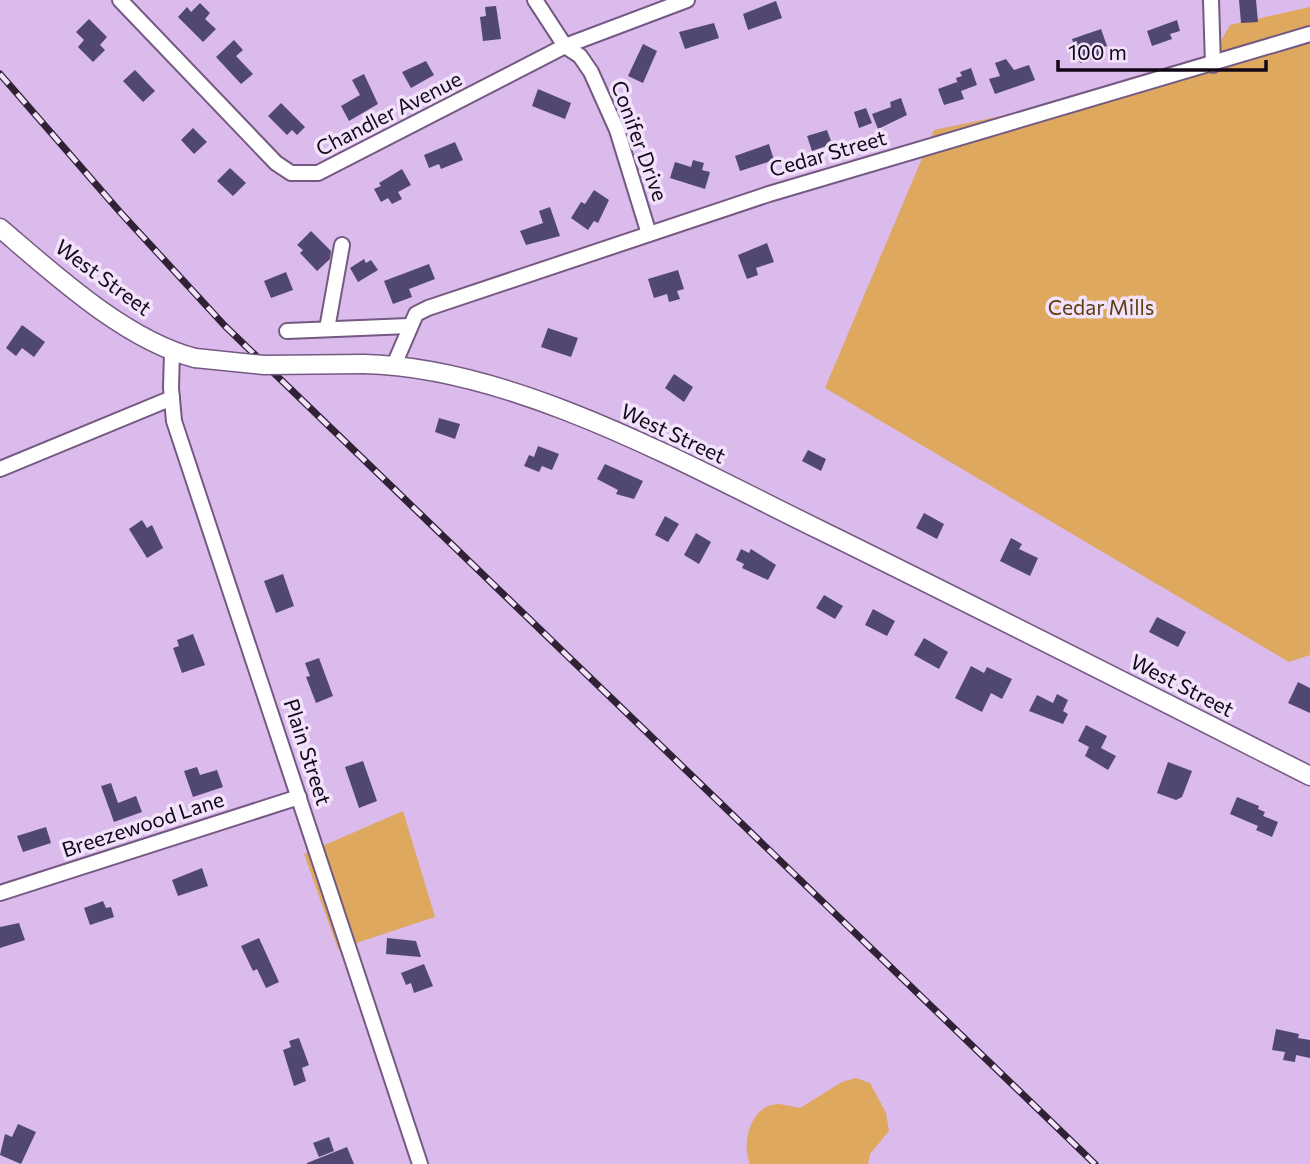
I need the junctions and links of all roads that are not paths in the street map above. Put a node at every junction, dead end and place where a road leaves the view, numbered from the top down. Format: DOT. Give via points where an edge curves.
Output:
graph roads {
  1 [pos="120,0"];
  2 [pos="535,0"];
  3 [pos="688,0"];
  4 [pos="1211,0"];
  5 [pos="1310,34"];
  6 [pos="565,47"];
  7 [pos="1213,65"];
  8 [pos="0,228"];
  9 [pos="649,234"];
  10 [pos="342,245"];
  11 [pos="409,326"];
  12 [pos="327,329"];
  13 [pos="288,331"];
  14 [pos="172,351"];
  15 [pos="394,365"];
  16 [pos="172,398"];
  17 [pos="0,469"];
  18 [pos="1310,776"];
  19 [pos="299,797"];
  20 [pos="0,893"];
  21 [pos="420,1164"];
  1 -- 6 [label="street, Chandler Avenue" via="276,163 291,173 318,173"];
  2 -- 6 [label="street, Conifer Drive"];
  3 -- 6 [label="street, Chandler Avenue"];
  4 -- 7 [label="street"];
  5 -- 7 [label="street, Cedar Street"];
  6 -- 9 [label="street, Conifer Drive" via="580,56 612,118"];
  7 -- 9 [label="street, Cedar Street" via="769,194"];
  8 -- 14 [label="main road, West Street" via="118,322"];
  9 -- 11 [label="street, Cedar Street" via="428,308 416,314"];
  10 -- 12 [label="street"];
  11 -- 12 [label="street"];
  11 -- 15 [label="street"];
  12 -- 13 [label="street"];
  14 -- 15 [label="main road, West Street, bridge" via="264,365"];
  14 -- 16 [label="street, Plain Street"];
  15 -- 18 [label="main road, West Street" via="489,386 633,438"];
  16 -- 17 [label="street"];
  16 -- 19 [label="street, Plain Street" via="174,421"];
  19 -- 20 [label="street, Breezewood Lane"];
  19 -- 21 [label="street, Plain Street"];
}
